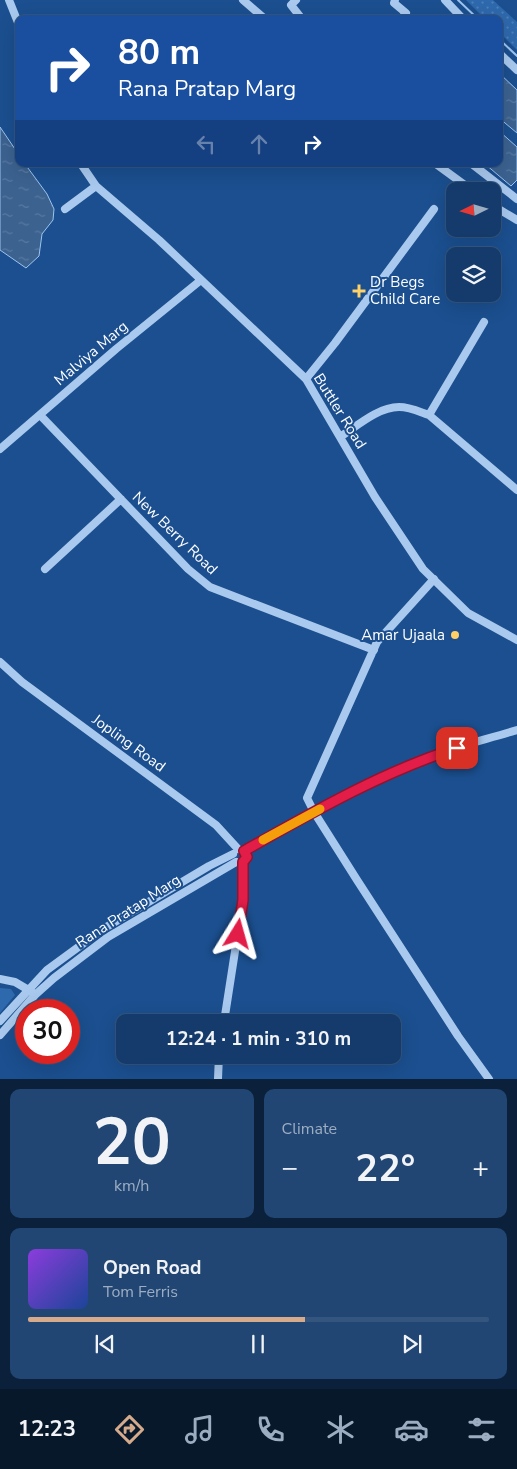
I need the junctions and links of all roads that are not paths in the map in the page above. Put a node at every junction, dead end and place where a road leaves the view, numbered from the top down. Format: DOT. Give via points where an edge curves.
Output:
graph roads {
  1 [pos="9,0"];
  2 [pos="243,0"];
  3 [pos="296,0"];
  4 [pos="395,0"];
  5 [pos="444,0"];
  6 [pos="15,15"];
  7 [pos="260,15"];
  8 [pos="299,15"];
  9 [pos="404,15"];
  10 [pos="459,15"];
  11 [pos="503,57"];
  12 [pos="517,70"];
  13 [pos="83,167"];
  14 [pos="440,167"];
  15 [pos="476,167"];
  16 [pos="461,182"];
  17 [pos="96,186"];
  18 [pos="517,199"];
  19 [pos="65,209"];
  20 [pos="434,209"];
  21 [pos="501,210"];
  22 [pos="517,220"];
  23 [pos="201,280"];
  24 [pos="484,322"];
  25 [pos="306,380"];
  26 [pos="40,415"];
  27 [pos="429,416"];
  28 [pos="340,437"];
  29 [pos="0,449"];
  30 [pos="517,490"];
  31 [pos="121,499"];
  32 [pos="45,569"];
  33 [pos="434,579"];
  34 [pos="517,640"];
  35 [pos="374,650"];
  36 [pos="0,662"];
  37 [pos="517,730"];
  38 [pos="314,812"];
  39 [pos="239,856"];
  40 [pos="0,979"];
  41 [pos="32,992"];
  42 [pos="225,1014"];
  43 [pos="0,1021"];
  44 [pos="0,1035"];
  45 [pos="219,1064"];
  46 [pos="218,1079"];
  47 [pos="489,1079"];
  1 -- 6 [label="street"];
  2 -- 7 [label="street"];
  3 -- 8 [label="street" via="291,5"];
  4 -- 9 [label="street"];
  5 -- 10 [label="street"];
  11 -- 12 [label="street"];
  13 -- 17 [label="street, Buttler Road"];
  14 -- 16 [label="street"];
  15 -- 18 [label="street"];
  17 -- 19 [label="street"];
  17 -- 23 [label="street, Buttler Road"];
  20 -- 25 [label="street"];
  21 -- 22 [label="street"];
  23 -- 25 [label="street, Buttler Road"];
  23 -- 26 [label="street, Malviya Marg"];
  24 -- 27 [label="street"];
  25 -- 28 [label="street, Buttler Road"];
  26 -- 29 [label="street, Malviya Marg"];
  26 -- 31 [label="street, New Berry Road"];
  27 -- 28 [label="street" via="398,407 384,410"];
  27 -- 30 [label="street"];
  28 -- 33 [label="street, Buttler Road" via="423,569"];
  31 -- 32 [label="street"];
  31 -- 35 [label="street, New Berry Road" via="188,569 210,587"];
  33 -- 34 [label="street, Buttler Road" via="468,613"];
  33 -- 35 [label="street" via="377,642"];
  35 -- 38 [label="street" via="307,798"];
  36 -- 39 [label="street, Jopling Road" via="22,682 216,825"];
  37 -- 38 [label="street, Rana Pratap Marg" via="430,757"];
  38 -- 39 [label="street, Rana Pratap Marg"];
  38 -- 47 [label="street"];
  39 -- 41 [label="street, Rana Pratap Marg" via="108,937"];
  39 -- 42 [label="street" via="243,900"];
  40 -- 41 [label="street" via="15,982"];
  41 -- 43 [label="street, Rana Pratap Marg"];
  41 -- 44 [label="street, Rana Pratap Marg"];
  45 -- 46 [label="street"];
}
